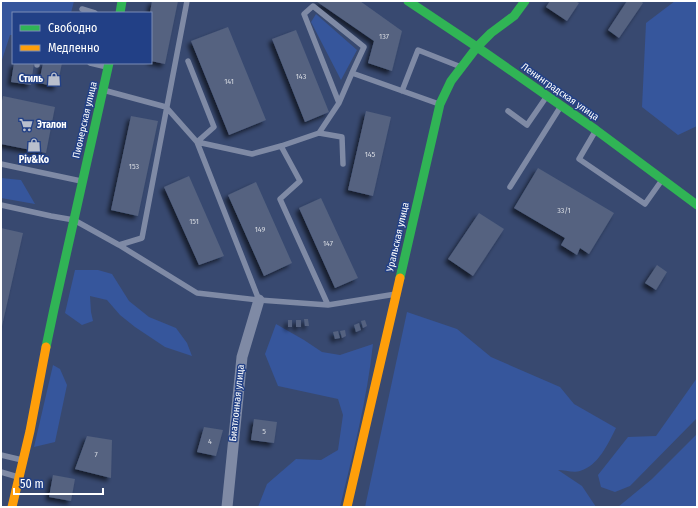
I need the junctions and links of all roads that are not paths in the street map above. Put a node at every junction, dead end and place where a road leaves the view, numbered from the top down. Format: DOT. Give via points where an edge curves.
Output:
graph roads {
  1 [pos="122,1"];
  2 [pos="187,1"];
  3 [pos="408,1"];
  4 [pos="525,1"];
  5 [pos="82,9"];
  6 [pos="92,12"];
  7 [pos="120,12"];
  8 [pos="477,47"];
  9 [pos="188,61"];
  10 [pos="109,65"];
  11 [pos="461,67"];
  12 [pos="352,73"];
  13 [pos="103,90"];
  14 [pos="402,91"];
  15 [pos="547,96"];
  16 [pos="339,103"];
  17 [pos="440,104"];
  18 [pos="561,106"];
  19 [pos="166,107"];
  20 [pos="508,111"];
  21 [pos="596,130"];
  22 [pos="319,133"];
  23 [pos="197,142"];
  24 [pos="281,146"];
  25 [pos="1,164"];
  26 [pos="343,164"];
  27 [pos="662,179"];
  28 [pos="83,182"];
  29 [pos="510,187"];
  30 [pos="1,205"];
  31 [pos="697,205"];
  32 [pos="74,220"];
  33 [pos="119,245"];
  34 [pos="396,294"];
  35 [pos="259,300"];
  36 [pos="328,305"];
  37 [pos="1,455"];
  38 [pos="23,461"];
  39 [pos="1,472"];
  40 [pos="19,477"];
  41 [pos="12,507"];
  42 [pos="227,507"];
  43 [pos="347,507"];
  1 -- 7 [label="street"];
  2 -- 19 [label="lane"];
  3 -- 8 [label="street, Ленинградская улица"];
  4 -- 8 [label="street, Уральская улица" via="514,16 490,33"];
  5 -- 6 [label="lane"];
  8 -- 11 [label="street, Уральская улица"];
  8 -- 15 [label="street, Ленинградская улица"];
  9 -- 23 [label="lane" via="214,127"];
  10 -- 13 [label="street, Пионерская улица"];
  11 -- 14 [label="lane" via="418,50"];
  11 -- 17 [label="street, Уральская улица"];
  12 -- 14 [label="lane"];
  12 -- 16 [label="lane"];
  12 -- 16 [label="lane" via="364,47 313,6 304,14"];
  13 -- 19 [label="lane"];
  13 -- 28 [label="street, Пионерская улица"];
  14 -- 17 [label="lane"];
  15 -- 18 [label="street, Ленинградская улица"];
  15 -- 20 [label="lane" via="527,125"];
  16 -- 22 [label="lane"];
  17 -- 34 [label="street, Уральская улица"];
  18 -- 21 [label="street, Ленинградская улица"];
  18 -- 29 [label="lane"];
  19 -- 23 [label="lane"];
  19 -- 33 [label="lane" via="142,238"];
  21 -- 27 [label="street, Ленинградская улица"];
  21 -- 27 [label="lane" via="578,159 645,204"];
  22 -- 24 [label="lane"];
  22 -- 26 [label="lane" via="342,137"];
  23 -- 24 [label="lane" via="252,154"];
  23 -- 35 [label="lane"];
  24 -- 36 [label="lane" via="300,182 280,199"];
  25 -- 28 [label="lane"];
  27 -- 31 [label="street, Ленинградская улица"];
  28 -- 32 [label="street, Пионерская улица"];
  30 -- 32 [label="lane"];
  32 -- 33 [label="lane"];
  32 -- 38 [label="street, Пионерская улица"];
  33 -- 35 [label="lane" via="197,293"];
  34 -- 36 [label="lane"];
  34 -- 43 [label="street, Уральская улица"];
  35 -- 36 [label="lane"];
  35 -- 42 [label="street, Биатлонная улица" via="242,357"];
  37 -- 38 [label="lane"];
  38 -- 40 [label="street, Пионерская улица"];
  39 -- 40 [label="lane"];
  40 -- 41 [label="street, Пионерская улица"];
}
